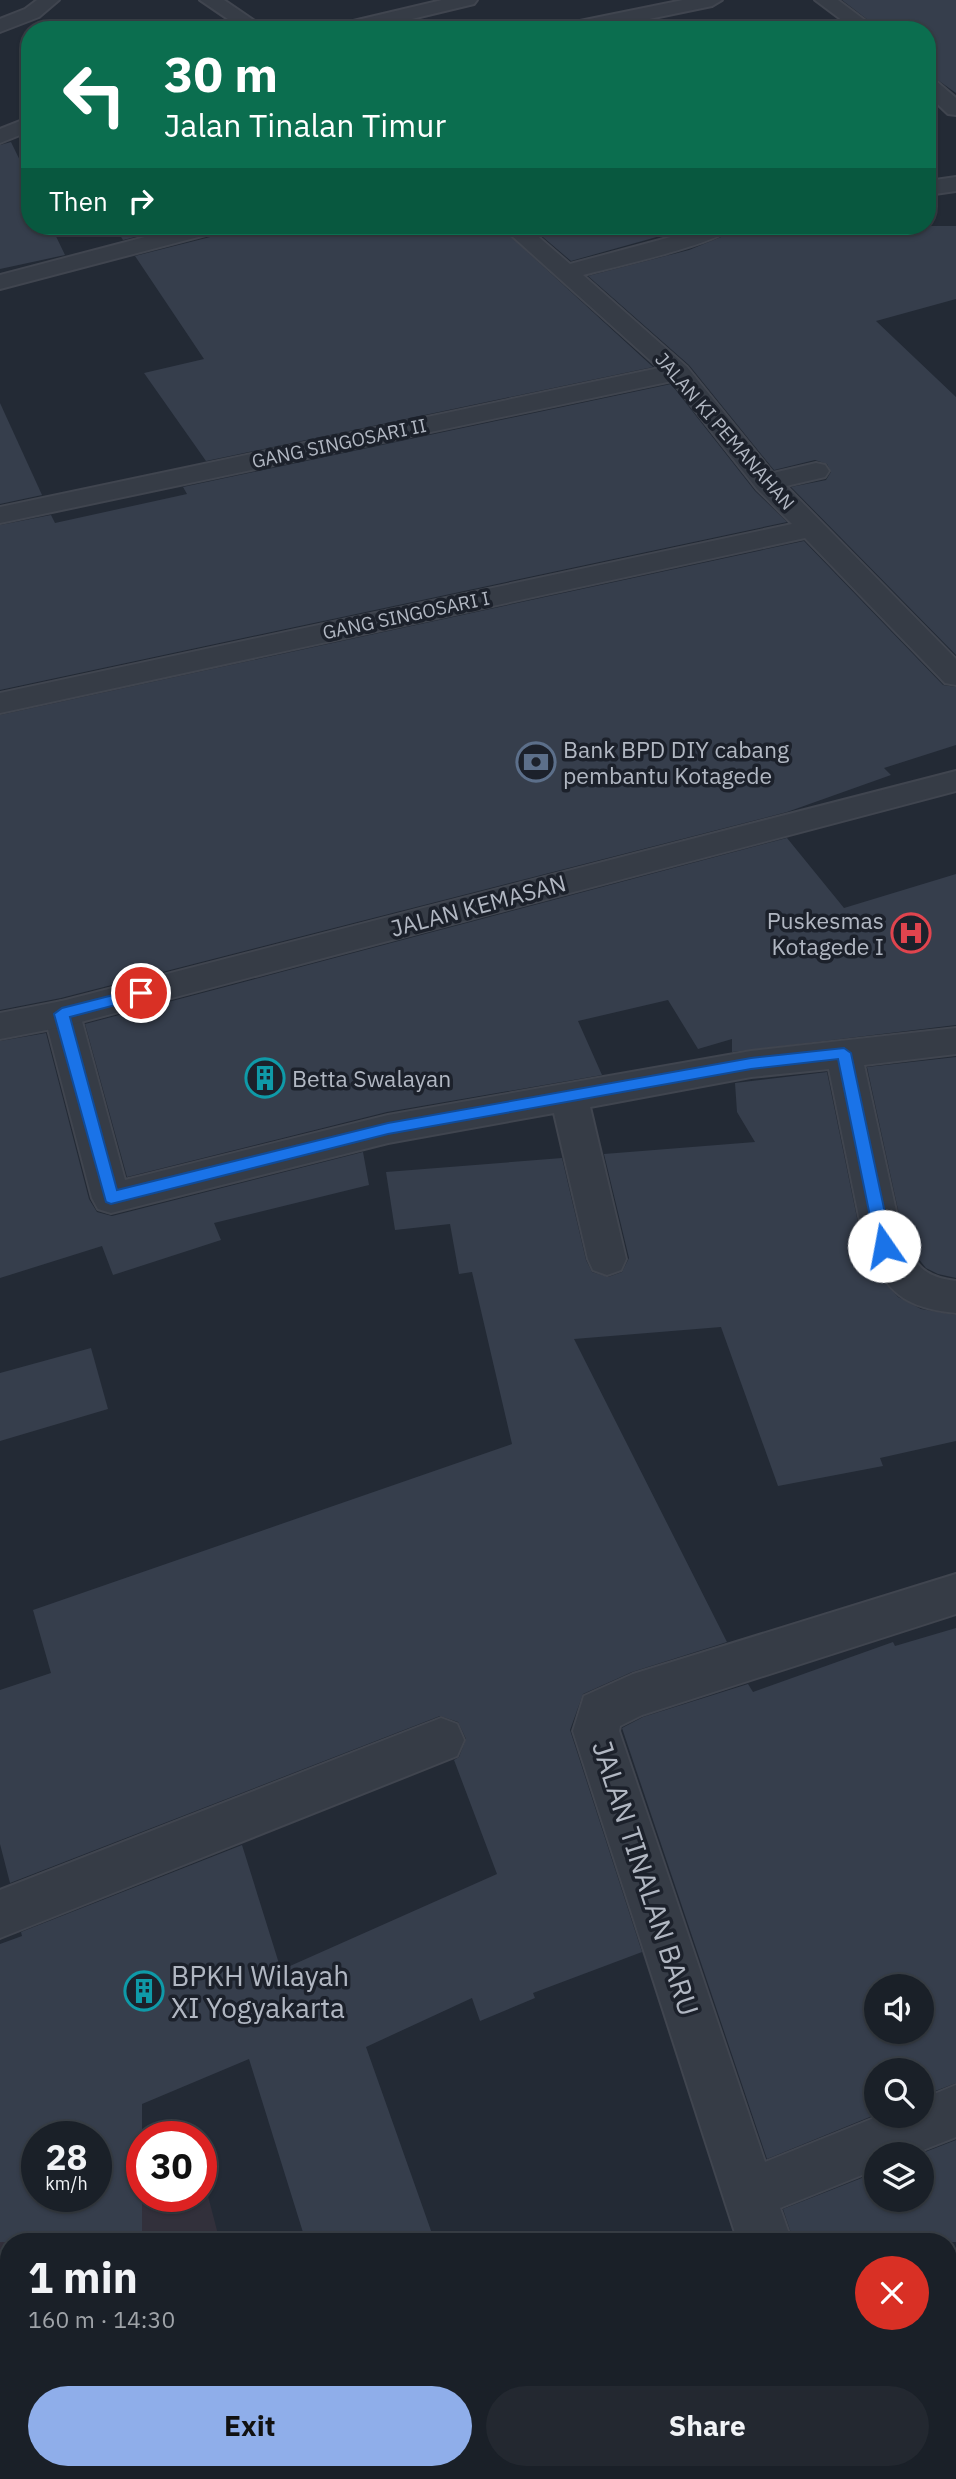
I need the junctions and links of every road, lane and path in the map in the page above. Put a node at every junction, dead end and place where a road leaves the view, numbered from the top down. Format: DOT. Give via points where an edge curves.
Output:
graph roads {
  1 [pos="49,0"];
  2 [pos="210,0"];
  3 [pos="467,0"];
  4 [pos="712,0"];
  5 [pos="825,0"];
  6 [pos="658,5"];
  7 [pos="244,21"];
  8 [pos="377,21"];
  9 [pos="598,21"];
  10 [pos="855,21"];
  11 [pos="0,26"];
  12 [pos="21,127"];
  13 [pos="0,137"];
  14 [pos="956,184"];
  15 [pos="936,187"];
  16 [pos="179,235"];
  17 [pos="523,235"];
  18 [pos="681,235"];
  19 [pos="565,273"];
  20 [pos="0,282"];
  21 [pos="678,372"];
  22 [pos="816,471"];
  23 [pos="767,483"];
  24 [pos="0,515"];
  25 [pos="812,528"];
  26 [pos="956,676"];
  27 [pos="0,703"];
  28 [pos="956,780"];
  29 [pos="62,1014"];
  30 [pos="0,1026"];
  31 [pos="956,1041"];
  32 [pos="844,1053"];
  33 [pos="569,1097"];
  34 [pos="607,1259"];
  35 [pos="956,1297"];
  36 [pos="956,1594"];
  37 [pos="441,1740"];
  38 [pos="0,1914"];
  39 [pos="956,2111"];
  40 [pos="758,2218"];
  1 -- 11 [label="street" via="32,13"];
  2 -- 7 [label="street"];
  3 -- 8 [label="street"];
  4 -- 6 [label="street"];
  5 -- 10 [label="street"];
  6 -- 9 [label="street"];
  12 -- 13 [label="street"];
  14 -- 15 [label="street"];
  16 -- 20 [label="street"];
  17 -- 19 [label="street, JALAN KI PEMANAHAN"];
  18 -- 19 [label="street"];
  19 -- 21 [label="street, JALAN KI PEMANAHAN"];
  21 -- 23 [label="street, JALAN KI PEMANAHAN"];
  21 -- 24 [label="street, GANG SINGOSARI II"];
  22 -- 23 [label="street"];
  23 -- 25 [label="street, JALAN KI PEMANAHAN"];
  25 -- 26 [label="street, JALAN KI PEMANAHAN"];
  25 -- 27 [label="street, GANG SINGOSARI I"];
  28 -- 29 [label="street, JALAN KEMASAN"];
  29 -- 30 [label="street, JALAN KEMASAN"];
  29 -- 33 [label="street" via="111,1198 388,1129"];
  31 -- 32 [label="street"];
  32 -- 33 [label="street" via="751,1064"];
  32 -- 35 [label="street" via="884,1246 904,1278 928,1294"];
  33 -- 34 [label="street"];
  36 -- 40 [label="street, JALAN TINALAN BARU" via="646,1691 600,1712 596,1731"];
  37 -- 38 [label="street"];
  39 -- 40 [label="street"];
}
